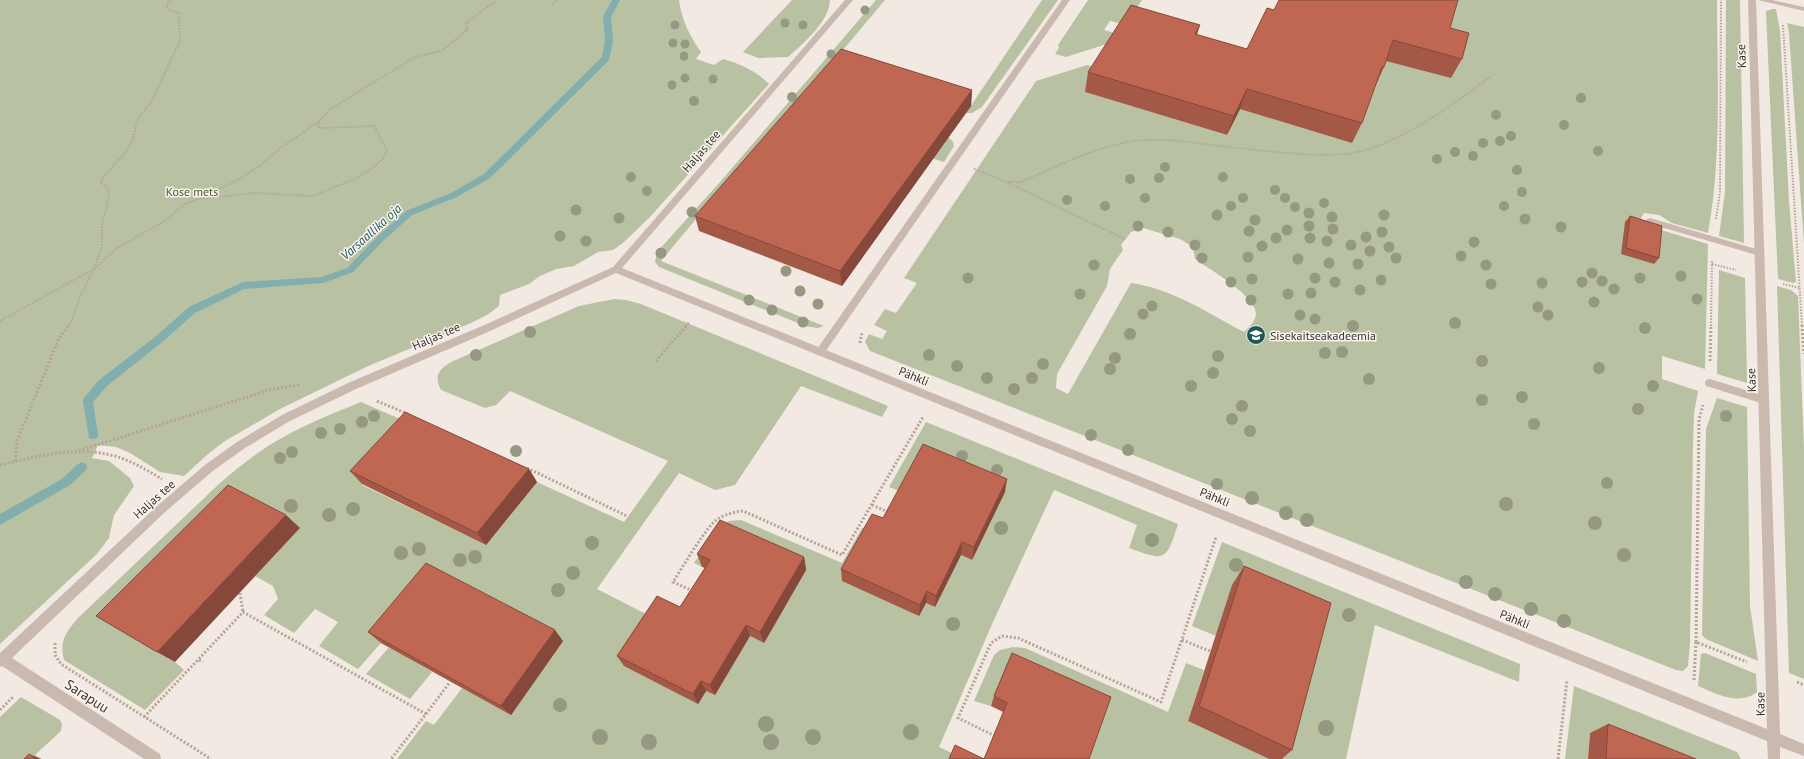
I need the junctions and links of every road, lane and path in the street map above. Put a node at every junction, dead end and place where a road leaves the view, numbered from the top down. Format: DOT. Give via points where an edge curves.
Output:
graph roads {
  1 [pos="172,0"];
  2 [pos="497,0"];
  3 [pos="556,0"];
  4 [pos="849,0"];
  5 [pos="1066,0"];
  6 [pos="1721,0"];
  7 [pos="1752,0"];
  8 [pos="1762,0"];
  9 [pos="1780,4"];
  10 [pos="552,6"];
  11 [pos="1804,9"];
  12 [pos="1490,77"];
  13 [pos="318,122"];
  14 [pos="954,161"];
  15 [pos="1007,182"];
  16 [pos="197,199"];
  17 [pos="1650,221"];
  18 [pos="1125,239"];
  19 [pos="1712,240"];
  20 [pos="1760,253"];
  21 [pos="1712,264"];
  22 [pos="94,269"];
  23 [pos="616,269"];
  24 [pos="1743,272"];
  25 [pos="1777,282"];
  26 [pos="1800,289"];
  27 [pos="691,319"];
  28 [pos="0,321"];
  29 [pos="820,352"];
  30 [pos="1804,354"];
  31 [pos="656,361"];
  32 [pos="1710,383"];
  33 [pos="300,385"];
  34 [pos="373,399"];
  35 [pos="1764,400"];
  36 [pos="919,413"];
  37 [pos="415,417"];
  38 [pos="75,452"];
  39 [pos="15,461"];
  40 [pos="0,465"];
  41 [pos="521,466"];
  42 [pos="163,480"];
  43 [pos="872,505"];
  44 [pos="892,513"];
  45 [pos="627,516"];
  46 [pos="1211,532"];
  47 [pos="240,593"];
  48 [pos="701,594"];
  49 [pos="244,612"];
  50 [pos="1182,640"];
  51 [pos="55,642"];
  52 [pos="1696,642"];
  53 [pos="1210,651"];
  54 [pos="1,660"];
  55 [pos="199,660"];
  56 [pos="203,662"];
  57 [pos="1574,680"];
  58 [pos="450,682"];
  59 [pos="426,714"];
  60 [pos="144,717"];
  61 [pos="995,736"];
  62 [pos="1774,738"];
  63 [pos="1804,750"];
  64 [pos="155,759"];
  65 [pos="211,759"];
  66 [pos="391,759"];
  67 [pos="1558,759"];
  68 [pos="1774,759"];
  1 -- 22 [label="path" via="167,3 167,8 179,13 180,41 150,104 139,120 133,140 101,182 109,190 102,224 102,246"];
  2 -- 13 [label="path" via="466,23 467,30 443,50 413,58 398,66 329,110"];
  3 -- 10 [label="path"];
  4 -- 23 [label="street, Haljas tee"];
  5 -- 14 [label="street"];
  6 -- 19 [label="path" via="1720,192"];
  7 -- 20 [label="street, Kase"];
  8 -- 9 [label="street"];
  9 -- 11 [label="street"];
  9 -- 26 [label="path"];
  12 -- 15 [label="path" via="1458,101 1411,130 1371,148 1346,154 1314,155 1179,142 1136,141 1106,146 1022,182"];
  13 -- 16 [label="path" via="258,167 234,182"];
  13 -- 16 [label="path" via="319,128 374,126 387,151 373,168 355,179 312,196 255,193"];
  14 -- 15 [label="path"];
  14 -- 29 [label="street"];
  15 -- 18 [label="path"];
  16 -- 22 [label="path" via="185,204 163,222 129,240"];
  17 -- 19 [label="street"];
  19 -- 20 [label="street"];
  19 -- 21 [label="path"];
  20 -- 35 [label="street, Kase"];
  21 -- 24 [label="path"];
  21 -- 32 [label="path"];
  22 -- 28 [label="path"];
  22 -- 39 [label="path" via="80,296 72,320 59,338 40,383 17,441"];
  23 -- 29 [label="street, Pähkli"];
  23 -- 54 [label="street, Haljas tee" via="345,389 286,418 241,445 210,467 160,510"];
  25 -- 26 [label="path"];
  26 -- 30 [label="path"];
  27 -- 31 [label="path"];
  29 -- 62 [label="street, Pähkli"];
  32 -- 35 [label="street"];
  32 -- 52 [label="path" via="1699,419"];
  33 -- 38 [label="path" via="268,390"];
  34 -- 37 [label="path"];
  35 -- 62 [label="street, Kase"];
  36 -- 43 [label="path" via="925,415"];
  38 -- 39 [label="path"];
  38 -- 42 [label="path" via="114,456"];
  39 -- 40 [label="path"];
  41 -- 45 [label="path"];
  43 -- 44 [label="path"];
  43 -- 48 [label="path" via="842,554 743,511 720,517 712,524 673,582"];
  46 -- 50 [label="path" via="1217,535"];
  47 -- 49 [label="path"];
  49 -- 55 [label="path"];
  49 -- 59 [label="path"];
  50 -- 53 [label="path"];
  50 -- 61 [label="path" via="1161,702 1018,638 1002,636 991,643 958,718"];
  51 -- 60 [label="path" via="55,655 61,664"];
  54 -- 64 [label="street, Sarapuu"];
  55 -- 56 [label="path"];
  55 -- 60 [label="path"];
  57 -- 67 [label="path" via="1567,677"];
  58 -- 59 [label="path"];
  59 -- 66 [label="path"];
  60 -- 65 [label="path"];
  62 -- 63 [label="street, Pähkli"];
  62 -- 68 [label="street, Kase"];
}
